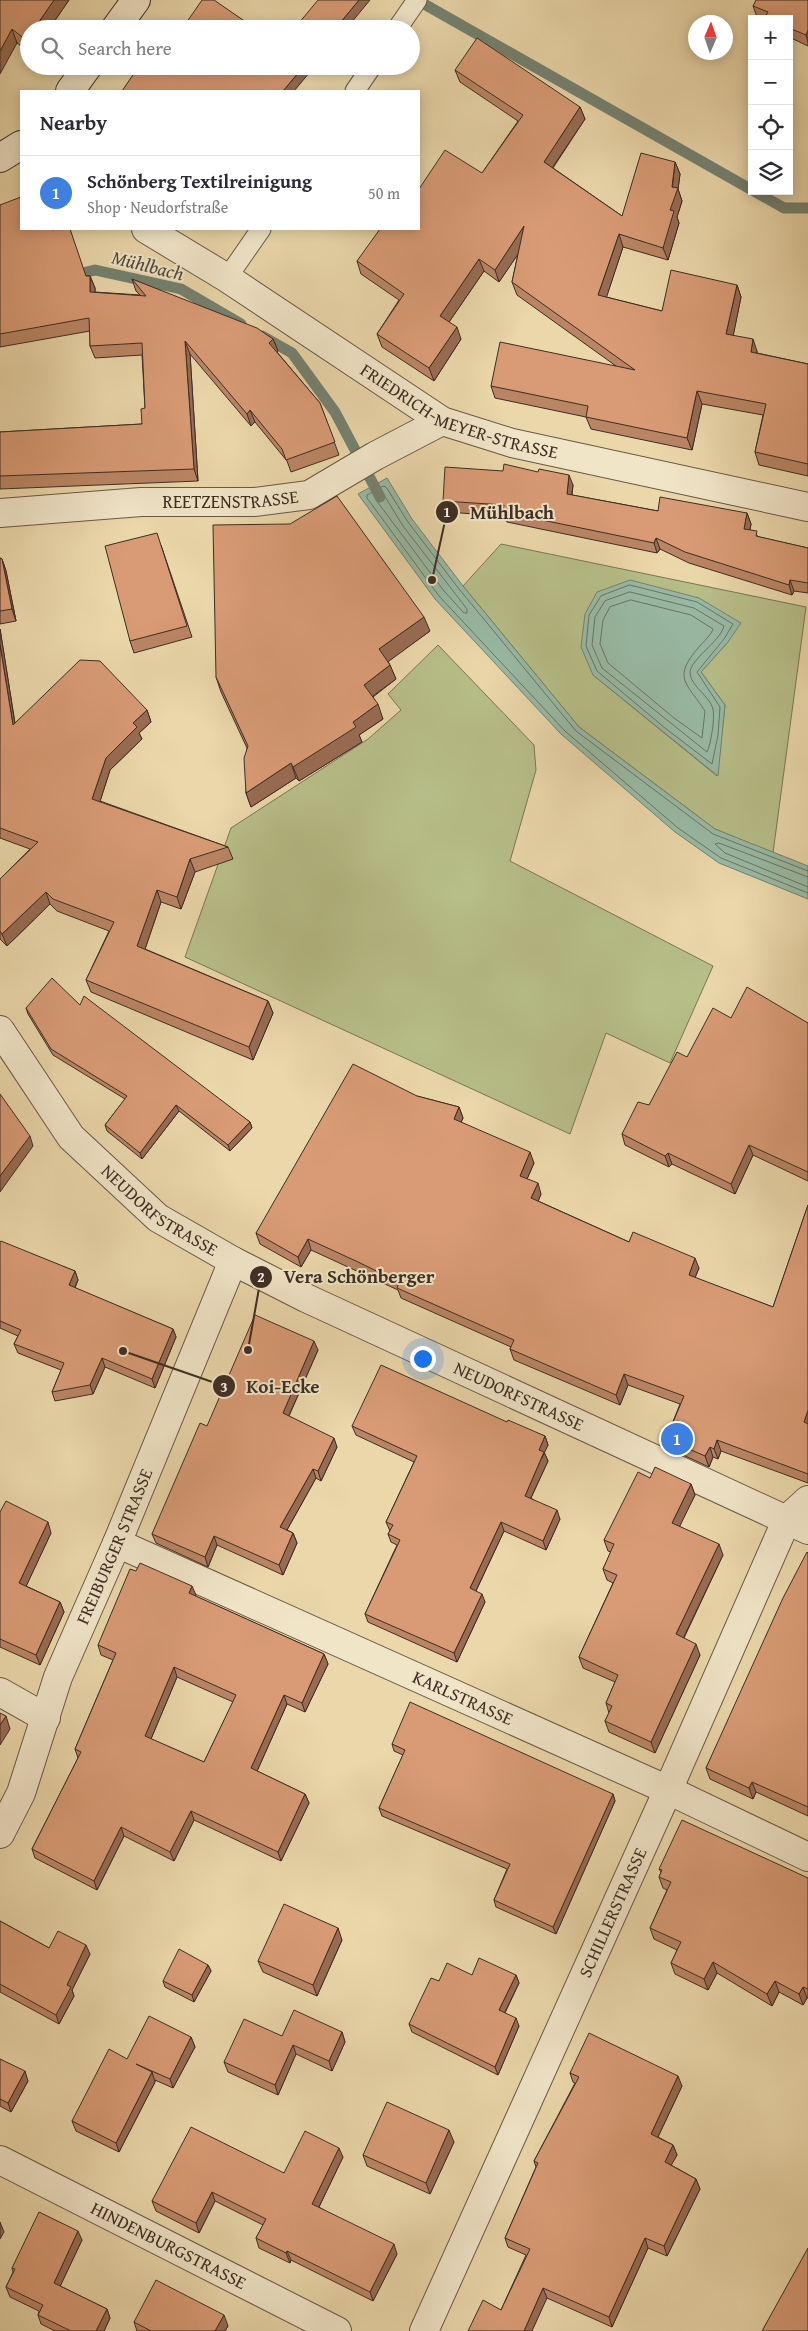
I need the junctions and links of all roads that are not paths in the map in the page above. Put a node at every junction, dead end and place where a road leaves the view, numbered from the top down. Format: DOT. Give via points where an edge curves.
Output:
graph roads {
  1 [pos="136,0"];
  2 [pos="417,0"];
  3 [pos="122,20"];
  4 [pos="403,20"];
  5 [pos="82,75"];
  6 [pos="366,75"];
  7 [pos="71,90"];
  8 [pos="356,90"];
  9 [pos="148,230"];
  10 [pos="260,230"];
  11 [pos="227,278"];
  12 [pos="442,421"];
  13 [pos="808,507"];
  14 [pos="0,513"];
  15 [pos="0,1030"];
  16 [pos="233,1261"];
  17 [pos="808,1500"];
  18 [pos="797,1524"];
  19 [pos="116,1543"];
  20 [pos="0,1692"];
  21 [pos="46,1718"];
  22 [pos="668,1790"];
  23 [pos="0,1834"];
  24 [pos="808,1857"];
  25 [pos="0,2160"];
  26 [pos="337,2331"];
  27 [pos="424,2331"];
  1 -- 3 [label="street"];
  2 -- 4 [label="lane"];
  5 -- 7 [label="street"];
  6 -- 8 [label="lane"];
  9 -- 11 [label="street, FRIEDRICH-MEYER-STRASSE"];
  10 -- 11 [label="lane"];
  11 -- 12 [label="street, FRIEDRICH-MEYER-STRASSE"];
  12 -- 13 [label="street, FRIEDRICH-MEYER-STRASSE" via="512,442"];
  12 -- 14 [label="street, REETZENSTRASSE" via="309,495 254,502 141,502"];
  15 -- 16 [label="street, NEUDORFSTRASSE" via="71,1137 158,1218"];
  16 -- 18 [label="street, NEUDORFSTRASSE" via="409,1346"];
  16 -- 19 [label="street, FREIBURGER STRASSE"];
  17 -- 18 [label="street, SCHILLERSTRASSE"];
  18 -- 22 [label="street, SCHILLERSTRASSE"];
  19 -- 21 [label="street, FREIBURGER STRASSE" via="58,1677"];
  19 -- 22 [label="street, KARLSTRASSE"];
  20 -- 21 [label="street"];
  21 -- 23 [label="street, FREIBURGER STRASSE" via="21,1793"];
  22 -- 24 [label="street, KARLSTRASSE"];
  22 -- 27 [label="street, SCHILLERSTRASSE"];
  25 -- 26 [label="street, HINDENBURGSTRASSE"];
}
